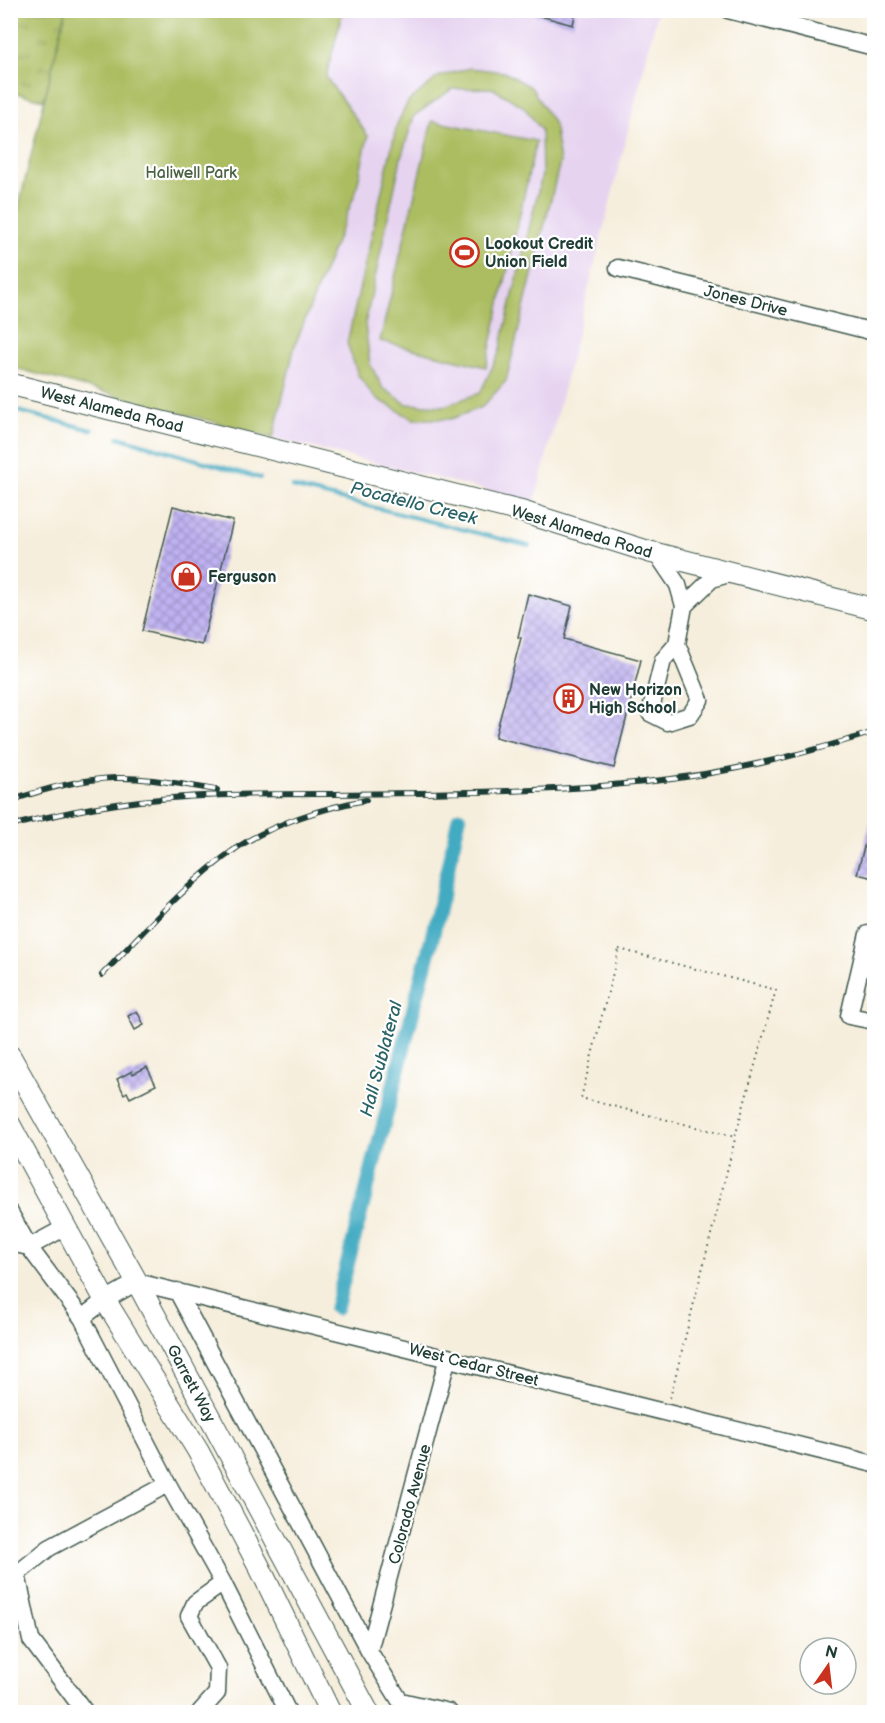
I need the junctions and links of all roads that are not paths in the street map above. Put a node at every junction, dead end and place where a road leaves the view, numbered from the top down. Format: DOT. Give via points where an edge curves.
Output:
graph roads {
  1 [pos="728,10"];
  2 [pos="874,47"];
  3 [pos="618,268"];
  4 [pos="874,332"];
  5 [pos="10,384"];
  6 [pos="657,554"];
  7 [pos="732,573"];
  8 [pos="684,606"];
  9 [pos="874,609"];
  10 [pos="677,644"];
  11 [pos="874,935"];
  12 [pos="874,1021"];
  13 [pos="10,1056"];
  14 [pos="10,1125"];
  15 [pos="10,1213"];
  16 [pos="66,1227"];
  17 [pos="10,1243"];
  18 [pos="29,1247"];
  19 [pos="137,1282"];
  20 [pos="177,1291"];
  21 [pos="105,1300"];
  22 [pos="82,1318"];
  23 [pos="448,1357"];
  24 [pos="874,1464"];
  25 [pos="168,1484"];
  26 [pos="223,1583"];
  27 [pos="369,1652"];
  28 [pos="404,1707"];
  29 [pos="85,1713"];
  30 [pos="200,1713"];
  31 [pos="288,1713"];
  32 [pos="330,1713"];
  33 [pos="368,1713"];
  34 [pos="449,1713"];
  1 -- 2 [label="street"];
  3 -- 4 [label="street, Jones Drive"];
  5 -- 6 [label="main road, West Alameda Road" via="523,512"];
  6 -- 7 [label="main road, West Alameda Road"];
  6 -- 8 [label="street" via="678,585"];
  7 -- 8 [label="street" via="712,579"];
  7 -- 9 [label="main road, West Alameda Road"];
  8 -- 10 [label="street"];
  11 -- 12 [label="street" via="868,934 849,1016"];
  13 -- 19 [label="main road, Garrett Way"];
  14 -- 16 [label="main road, Garrett Way"];
  15 -- 18 [label="street"];
  16 -- 18 [label="street"];
  16 -- 21 [label="main road, Garrett Way"];
  17 -- 18 [label="street"];
  18 -- 22 [label="street"];
  19 -- 20 [label="street, West Cedar Street"];
  19 -- 21 [label="street"];
  19 -- 33 [label="main road, Garrett Way"];
  20 -- 23 [label="street, West Cedar Street"];
  20 -- 27 [label="street"];
  21 -- 22 [label="street"];
  21 -- 32 [label="main road, Garrett Way" via="198,1451"];
  22 -- 25 [label="street"];
  23 -- 24 [label="street, West Cedar Street"];
  23 -- 27 [label="street, Colorado Avenue"];
  25 -- 26 [label="street"];
  25 -- 29 [label="street" via="49,1548 17,1574 31,1640"];
  26 -- 30 [label="street" via="195,1603 189,1616 218,1668 217,1693"];
  26 -- 31 [label="street"];
  27 -- 28 [label="street"];
  28 -- 34 [label="street"];
}
